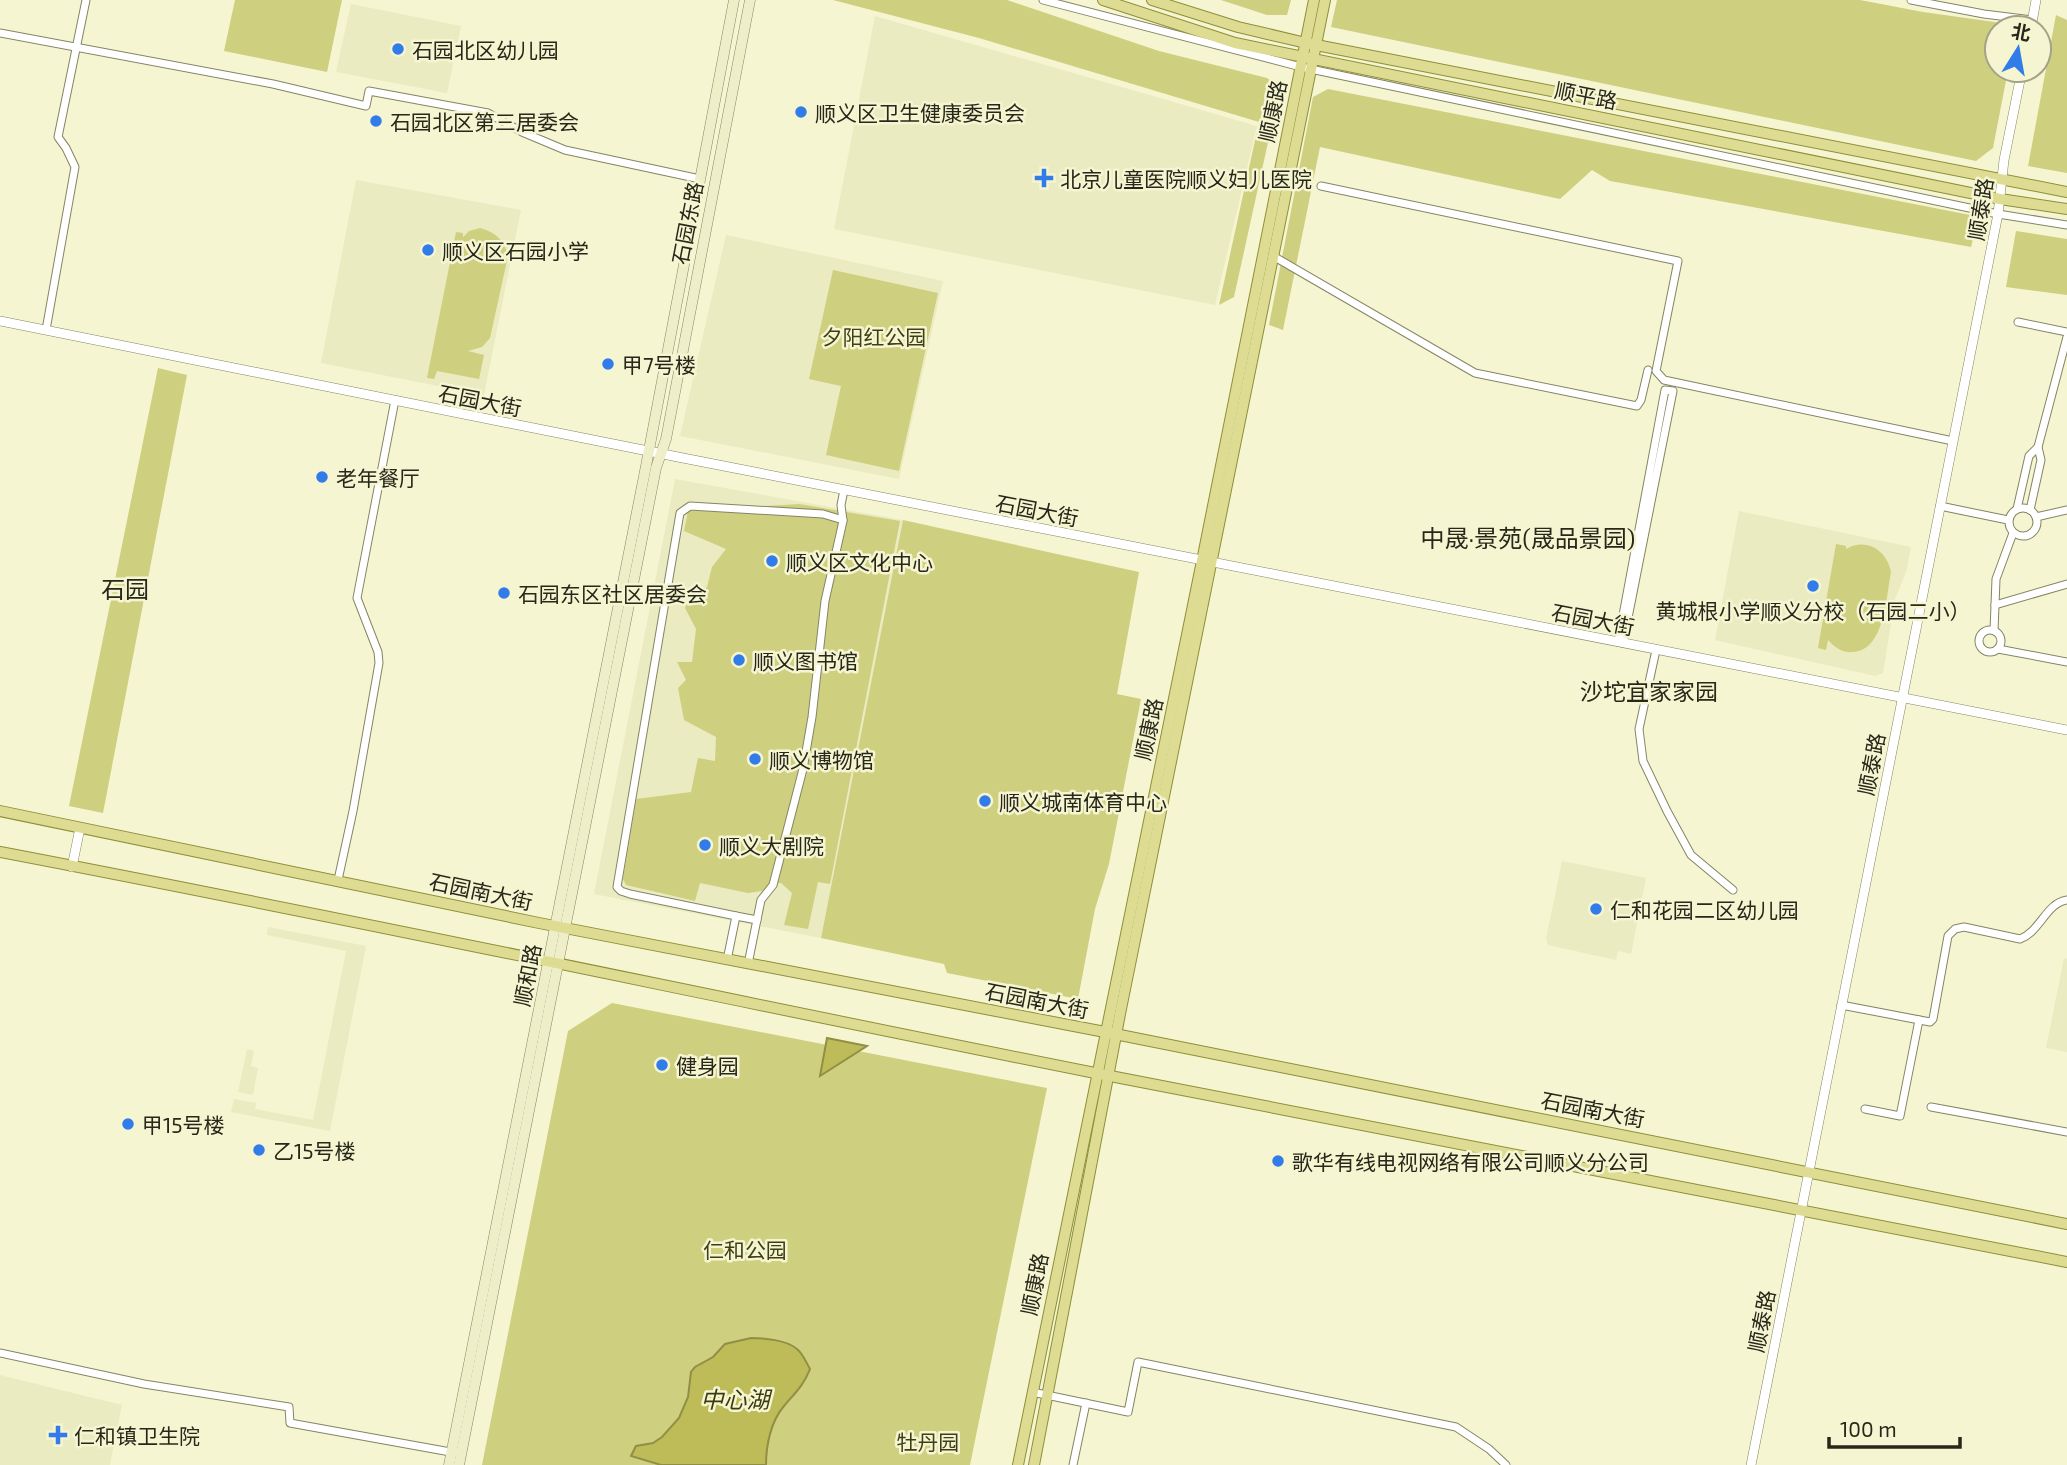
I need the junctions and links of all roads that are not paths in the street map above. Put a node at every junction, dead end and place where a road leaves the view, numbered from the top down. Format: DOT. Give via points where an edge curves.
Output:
graph roads {
  1 [pos="86,0"];
  2 [pos="734,0"];
  3 [pos="750,0"];
  4 [pos="1042,0"];
  5 [pos="1103,0"];
  6 [pos="1152,0"];
  7 [pos="1314,0"];
  8 [pos="1325,0"];
  9 [pos="1911,0"];
  10 [pos="1984,14"];
  11 [pos="0,33"];
  12 [pos="1310,43"];
  13 [pos="77,47"];
  14 [pos="1306,63"];
  15 [pos="2019,84"];
  16 [pos="700,179"];
  17 [pos="2002,181"];
  18 [pos="1321,186"];
  19 [pos="2067,192"];
  20 [pos="2000,199"];
  21 [pos="2067,209"];
  22 [pos="1998,214"];
  23 [pos="2067,225"];
  24 [pos="1273,256"];
  25 [pos="0,321"];
  26 [pos="2018,322"];
  27 [pos="46,330"];
  28 [pos="2067,334"];
  29 [pos="1648,370"];
  30 [pos="1669,391"];
  31 [pos="394,400"];
  32 [pos="1953,441"];
  33 [pos="2038,447"];
  34 [pos="649,450"];
  35 [pos="662,453"];
  36 [pos="842,490"];
  37 [pos="1940,506"];
  38 [pos="2017,509"];
  39 [pos="2030,510"];
  40 [pos="2067,510"];
  41 [pos="823,514"];
  42 [pos="2036,517"];
  43 [pos="843,520"];
  44 [pos="2008,520"];
  45 [pos="2013,533"];
  46 [pos="1207,562"];
  47 [pos="2067,584"];
  48 [pos="1996,605"];
  49 [pos="1994,631"];
  50 [pos="1620,643"];
  51 [pos="1998,649"];
  52 [pos="1656,650"];
  53 [pos="2067,662"];
  54 [pos="1902,698"];
  55 [pos="2067,730"];
  56 [pos="0,811"];
  57 [pos="80,828"];
  58 [pos="0,852"];
  59 [pos="72,867"];
  60 [pos="338,880"];
  61 [pos="1733,890"];
  62 [pos="2067,900"];
  63 [pos="736,916"];
  64 [pos="757,920"];
  65 [pos="560,927"];
  66 [pos="727,960"];
  67 [pos="553,962"];
  68 [pos="748,964"];
  69 [pos="1841,1005"];
  70 [pos="1919,1020"];
  71 [pos="1105,1032"];
  72 [pos="1117,1035"];
  73 [pos="1097,1074"];
  74 [pos="1110,1076"];
  75 [pos="1931,1107"];
  76 [pos="1865,1109"];
  77 [pos="2067,1132"];
  78 [pos="1808,1171"];
  79 [pos="1800,1208"];
  80 [pos="2067,1224"];
  81 [pos="2067,1262"];
  82 [pos="0,1353"];
  83 [pos="1032,1392"];
  84 [pos="1048,1395"];
  85 [pos="1086,1403"];
  86 [pos="457,1457"];
  87 [pos="449,1465"];
  88 [pos="1018,1465"];
  89 [pos="1034,1465"];
  90 [pos="1073,1465"];
  91 [pos="1506,1465"];
  92 [pos="1751,1465"];
  1 -- 13 [label="street"];
  2 -- 16 [label="main road, 石园东路"];
  3 -- 35 [label="main road, 石园东路"];
  4 -- 14 [label="street"];
  5 -- 14 [label="main road, 顺平路"];
  6 -- 12 [label="main road, 顺平路"];
  7 -- 12 [label="main road, 顺康路"];
  8 -- 12 [label="main road, 顺康路"];
  9 -- 10 [label="street"];
  11 -- 13 [label="street"];
  12 -- 14 [label="main road, 顺康路"];
  12 -- 17 [label="main road, 顺平路"];
  13 -- 16 [label="street" via="273,83 366,106 369,91 488,113 565,150"];
  13 -- 27 [label="street" via="58,137 75,167"];
  14 -- 20 [label="main road, 顺平路"];
  14 -- 22 [label="street"];
  14 -- 24 [label="main road, 顺康路"];
  14 -- 46 [label="main road, 顺康路"];
  15 -- 17 [label="street, 顺泰路"];
  16 -- 34 [label="main road, 石园东路"];
  17 -- 19 [label="main road, 顺平路"];
  17 -- 20 [label="street, 顺泰路"];
  18 -- 32 [label="street" via="1678,261 1656,371 1664,380"];
  20 -- 21 [label="main road, 顺平路"];
  20 -- 22 [label="street, 顺泰路"];
  22 -- 23 [label="street"];
  22 -- 32 [label="street, 顺泰路"];
  24 -- 29 [label="street" via="1475,373 1637,406"];
  24 -- 46 [label="main road, 顺康路"];
  25 -- 27 [label="street, 石园大街"];
  26 -- 28 [label="street"];
  27 -- 31 [label="street, 石园大街"];
  28 -- 33 [label="street"];
  30 -- 50 [label="street"];
  31 -- 34 [label="street, 石园大街"];
  31 -- 60 [label="street" via="357,598 379,663"];
  32 -- 37 [label="street, 顺泰路"];
  33 -- 38 [label="street" via="2029,456"];
  33 -- 39 [label="street" via="2041,460"];
  34 -- 35 [label="street, 石园大街"];
  34 -- 65 [label="main road, 顺和路"];
  35 -- 36 [label="street, 石园大街"];
  35 -- 65 [label="main road, 顺和路"];
  36 -- 41 [label="street" via="834,510"];
  36 -- 43 [label="street"];
  36 -- 46 [label="street, 石园大街"];
  37 -- 44 [label="street"];
  37 -- 54 [label="street, 顺泰路"];
  38 -- 39 [label="street"];
  38 -- 44 [label="street"];
  39 -- 42 [label="street"];
  40 -- 42 [label="street"];
  41 -- 43 [label="street"];
  41 -- 63 [label="street" via="690,506 680,513 617,887 630,894"];
  42 -- 45 [label="street" via="2030,535"];
  43 -- 64 [label="street" via="825,601 803,769 774,885 761,900"];
  44 -- 45 [label="street"];
  45 -- 48 [label="street" via="1996,579"];
  46 -- 50 [label="street, 石园大街"];
  46 -- 71 [label="main road, 顺康路"];
  46 -- 72 [label="main road, 顺康路"];
  47 -- 48 [label="street"];
  48 -- 49 [label="street"];
  49 -- 51 [label="street" via="2000,637"];
  49 -- 51 [label="street" via="1984,632 1979,641 1983,650"];
  50 -- 52 [label="street, 石园大街"];
  51 -- 53 [label="street"];
  52 -- 54 [label="street, 石园大街"];
  52 -- 61 [label="street" via="1639,729 1643,761 1691,855"];
  54 -- 55 [label="street, 石园大街"];
  54 -- 69 [label="street, 顺泰路"];
  56 -- 57 [label="main road, 石园南大街"];
  57 -- 59 [label="street"];
  57 -- 60 [label="main road, 石园南大街"];
  58 -- 59 [label="main road"];
  59 -- 67 [label="main road"];
  60 -- 65 [label="main road, 石园南大街"];
  62 -- 70 [label="street" via="2054,906 2020,939 1955,929 1948,936 1933,1019"];
  63 -- 64 [label="street"];
  63 -- 66 [label="street"];
  64 -- 68 [label="street"];
  65 -- 66 [label="main road, 石园南大街"];
  65 -- 67 [label="main road, 顺和路"];
  66 -- 68 [label="main road, 石园南大街"];
  67 -- 73 [label="main road"];
  67 -- 86 [label="main road, 顺和路"];
  68 -- 71 [label="main road, 石园南大街"];
  69 -- 70 [label="street"];
  69 -- 78 [label="street, 顺泰路"];
  70 -- 76 [label="street" via="1900,1116"];
  71 -- 72 [label="main road, 石园南大街"];
  71 -- 73 [label="main road, 顺康路"];
  72 -- 74 [label="main road, 顺康路"];
  72 -- 78 [label="main road, 石园南大街"];
  73 -- 74 [label="main road"];
  73 -- 83 [label="main road, 顺康路"];
  74 -- 79 [label="main road"];
  74 -- 84 [label="main road, 顺康路"];
  75 -- 77 [label="street"];
  78 -- 79 [label="street, 顺泰路"];
  78 -- 80 [label="main road, 石园南大街"];
  79 -- 81 [label="main road"];
  79 -- 92 [label="street, 顺泰路"];
  82 -- 86 [label="street" via="289,1407 290,1423"];
  83 -- 84 [label="street"];
  83 -- 88 [label="main road, 顺康路"];
  84 -- 85 [label="street"];
  84 -- 89 [label="main road, 顺康路"];
  85 -- 90 [label="street"];
  85 -- 91 [label="street" via="1128,1412 1138,1363 1456,1427"];
  86 -- 87 [label="main road, 顺和路"];
}
